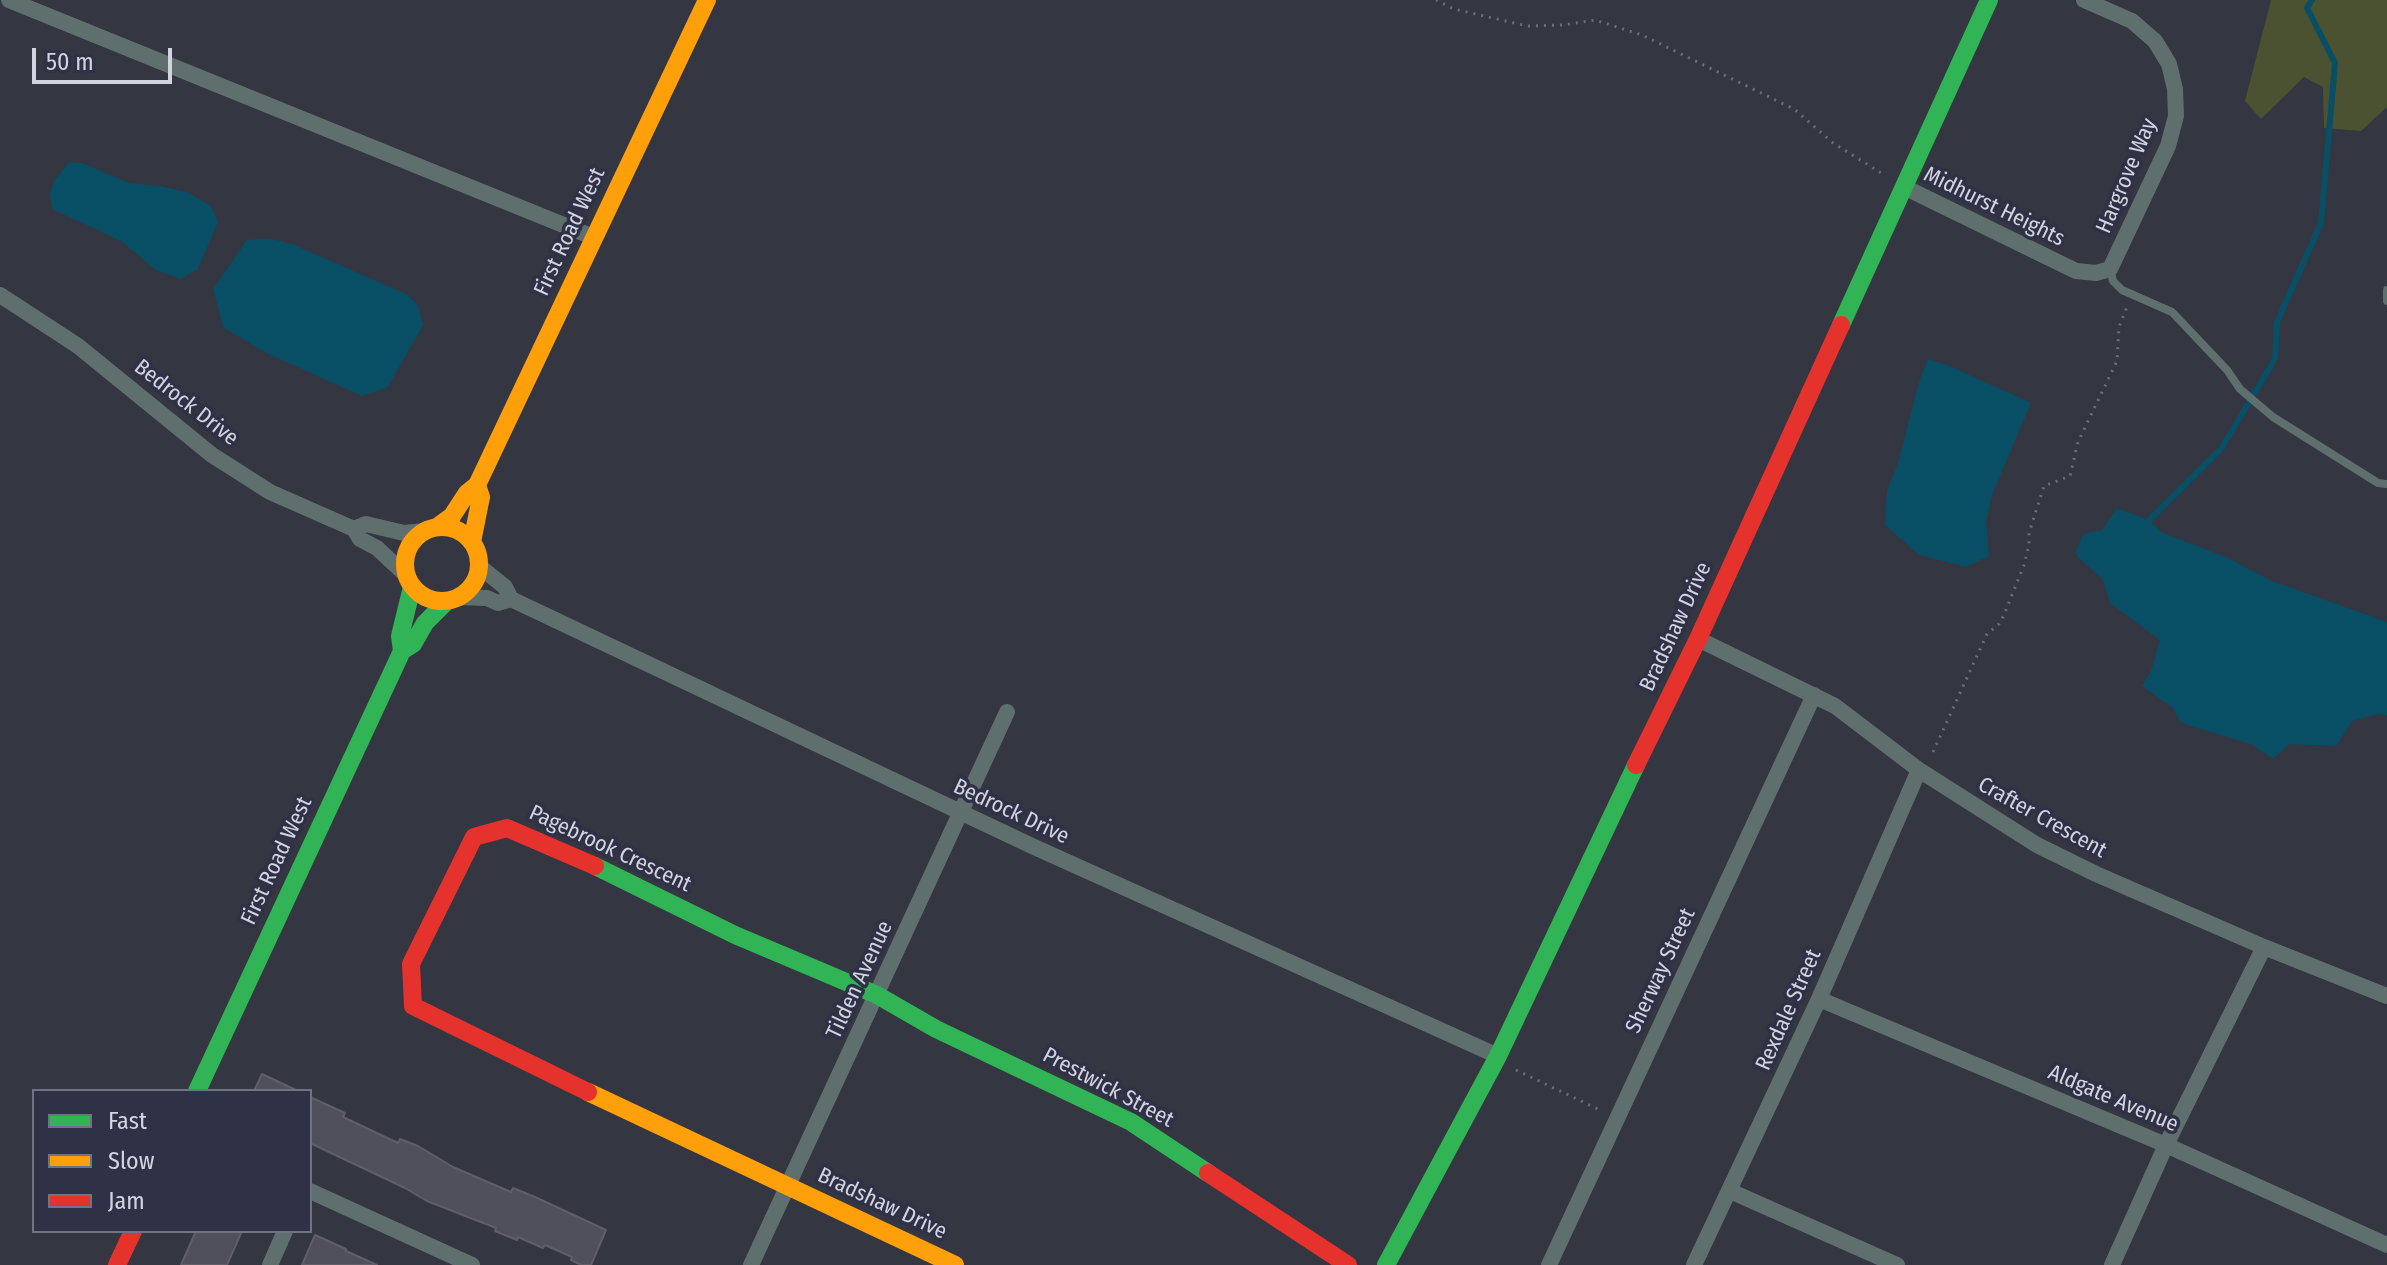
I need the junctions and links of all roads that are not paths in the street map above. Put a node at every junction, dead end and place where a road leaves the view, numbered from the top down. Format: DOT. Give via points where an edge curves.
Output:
graph roads {
  1 [pos="9,0"];
  2 [pos="707,0"];
  3 [pos="1989,0"];
  4 [pos="2084,0"];
  5 [pos="1904,187"];
  6 [pos="593,237"];
  7 [pos="2110,269"];
  8 [pos="2387,290"];
  9 [pos="0,295"];
  10 [pos="2387,301"];
  11 [pos="2387,484"];
  12 [pos="477,485"];
  13 [pos="354,529"];
  14 [pos="431,529"];
  15 [pos="472,542"];
  16 [pos="479,566"];
  17 [pos="409,581"];
  18 [pos="453,599"];
  19 [pos="511,599"];
  20 [pos="1698,639"];
  21 [pos="402,651"];
  22 [pos="1814,695"];
  23 [pos="1007,712"];
  24 [pos="1919,770"];
  25 [pos="959,812"];
  26 [pos="2264,947"];
  27 [pos="877,995"];
  28 [pos="2387,996"];
  29 [pos="1819,999"];
  30 [pos="1498,1056"];
  31 [pos="198,1089"];
  32 [pos="2166,1145"];
  33 [pos="788,1187"];
  34 [pos="1730,1191"];
  35 [pos="312,1192"];
  36 [pos="132,1233"];
  37 [pos="284,1233"];
  38 [pos="2387,1245"];
  39 [pos="117,1265"];
  40 [pos="270,1265"];
  41 [pos="472,1265"];
  42 [pos="751,1265"];
  43 [pos="955,1265"];
  44 [pos="1348,1265"];
  45 [pos="1386,1265"];
  46 [pos="1549,1265"];
  47 [pos="1694,1265"];
  48 [pos="1897,1265"];
  49 [pos="2112,1265"];
  1 -- 6 [label="street"];
  2 -- 6 [label="street, First Road West"];
  3 -- 5 [label="street, Bradshaw Drive"];
  4 -- 7 [label="street, Hargrove Way" via="2132,21 2155,41 2169,64 2175,89 2176,116 2168,146"];
  5 -- 7 [label="street, Midhurst Heights" via="2076,271"];
  5 -- 20 [label="street, Bradshaw Drive"];
  6 -- 12 [label="street, First Road West"];
  7 -- 11 [label="lane" via="2113,281 2172,312 2240,389 2273,417"];
  8 -- 10 [label="lane"];
  9 -- 13 [label="street, Bedrock Drive" via="78,346 224,462 270,492"];
  12 -- 14 [label="street, First Road West" via="452,516"];
  12 -- 15 [label="street, First Road West" via="481,497"];
  13 -- 14 [label="street, Bedrock Drive" via="366,524 404,533"];
  13 -- 17 [label="street, Bedrock Drive"];
  14 -- 15 [label="street" via="450,528"];
  14 -- 17 [label="street, First Road West" via="407,550"];
  15 -- 16 [label="street, First Road West"];
  16 -- 18 [label="street, First Road West" via="469,590"];
  16 -- 19 [label="street, Bedrock Drive" via="505,587"];
  17 -- 18 [label="street" via="422,596"];
  17 -- 21 [label="street, First Road West"];
  18 -- 19 [label="street, Bedrock Drive"];
  18 -- 21 [label="street, First Road West" via="429,616 413,644"];
  19 -- 25 [label="street, Bedrock Drive"];
  20 -- 22 [label="street, Crafter Crescent"];
  20 -- 30 [label="street, Bradshaw Drive"];
  21 -- 31 [label="street, First Road West"];
  22 -- 24 [label="street, Crafter Crescent"];
  22 -- 46 [label="street, Sherway Street"];
  23 -- 25 [label="street, Tilden Avenue"];
  24 -- 26 [label="street, Crafter Crescent" via="2037,845"];
  24 -- 29 [label="street, Rexdale Street"];
  25 -- 27 [label="street, Tilden Avenue"];
  25 -- 30 [label="street, Bedrock Drive"];
  26 -- 28 [label="street, Crafter Crescent"];
  26 -- 32 [label="street"];
  27 -- 33 [label="street, Tilden Avenue"];
  27 -- 33 [label="street, Pagebrook Crescent" via="507,828 474,837 411,964 413,1006"];
  27 -- 44 [label="street, Prestwick Street" via="936,1029 1131,1122"];
  29 -- 32 [label="street, Aldgate Avenue"];
  29 -- 34 [label="street, Rexdale Street"];
  30 -- 45 [label="street, Bradshaw Drive"];
  32 -- 38 [label="street, Aldgate Avenue"];
  32 -- 49 [label="street"];
  33 -- 42 [label="street, Tilden Avenue"];
  33 -- 43 [label="street, Bradshaw Drive"];
  34 -- 47 [label="street, Rexdale Street"];
  34 -- 48 [label="street"];
  35 -- 41 [label="street"];
  36 -- 39 [label="street"];
  37 -- 40 [label="street"];
}
